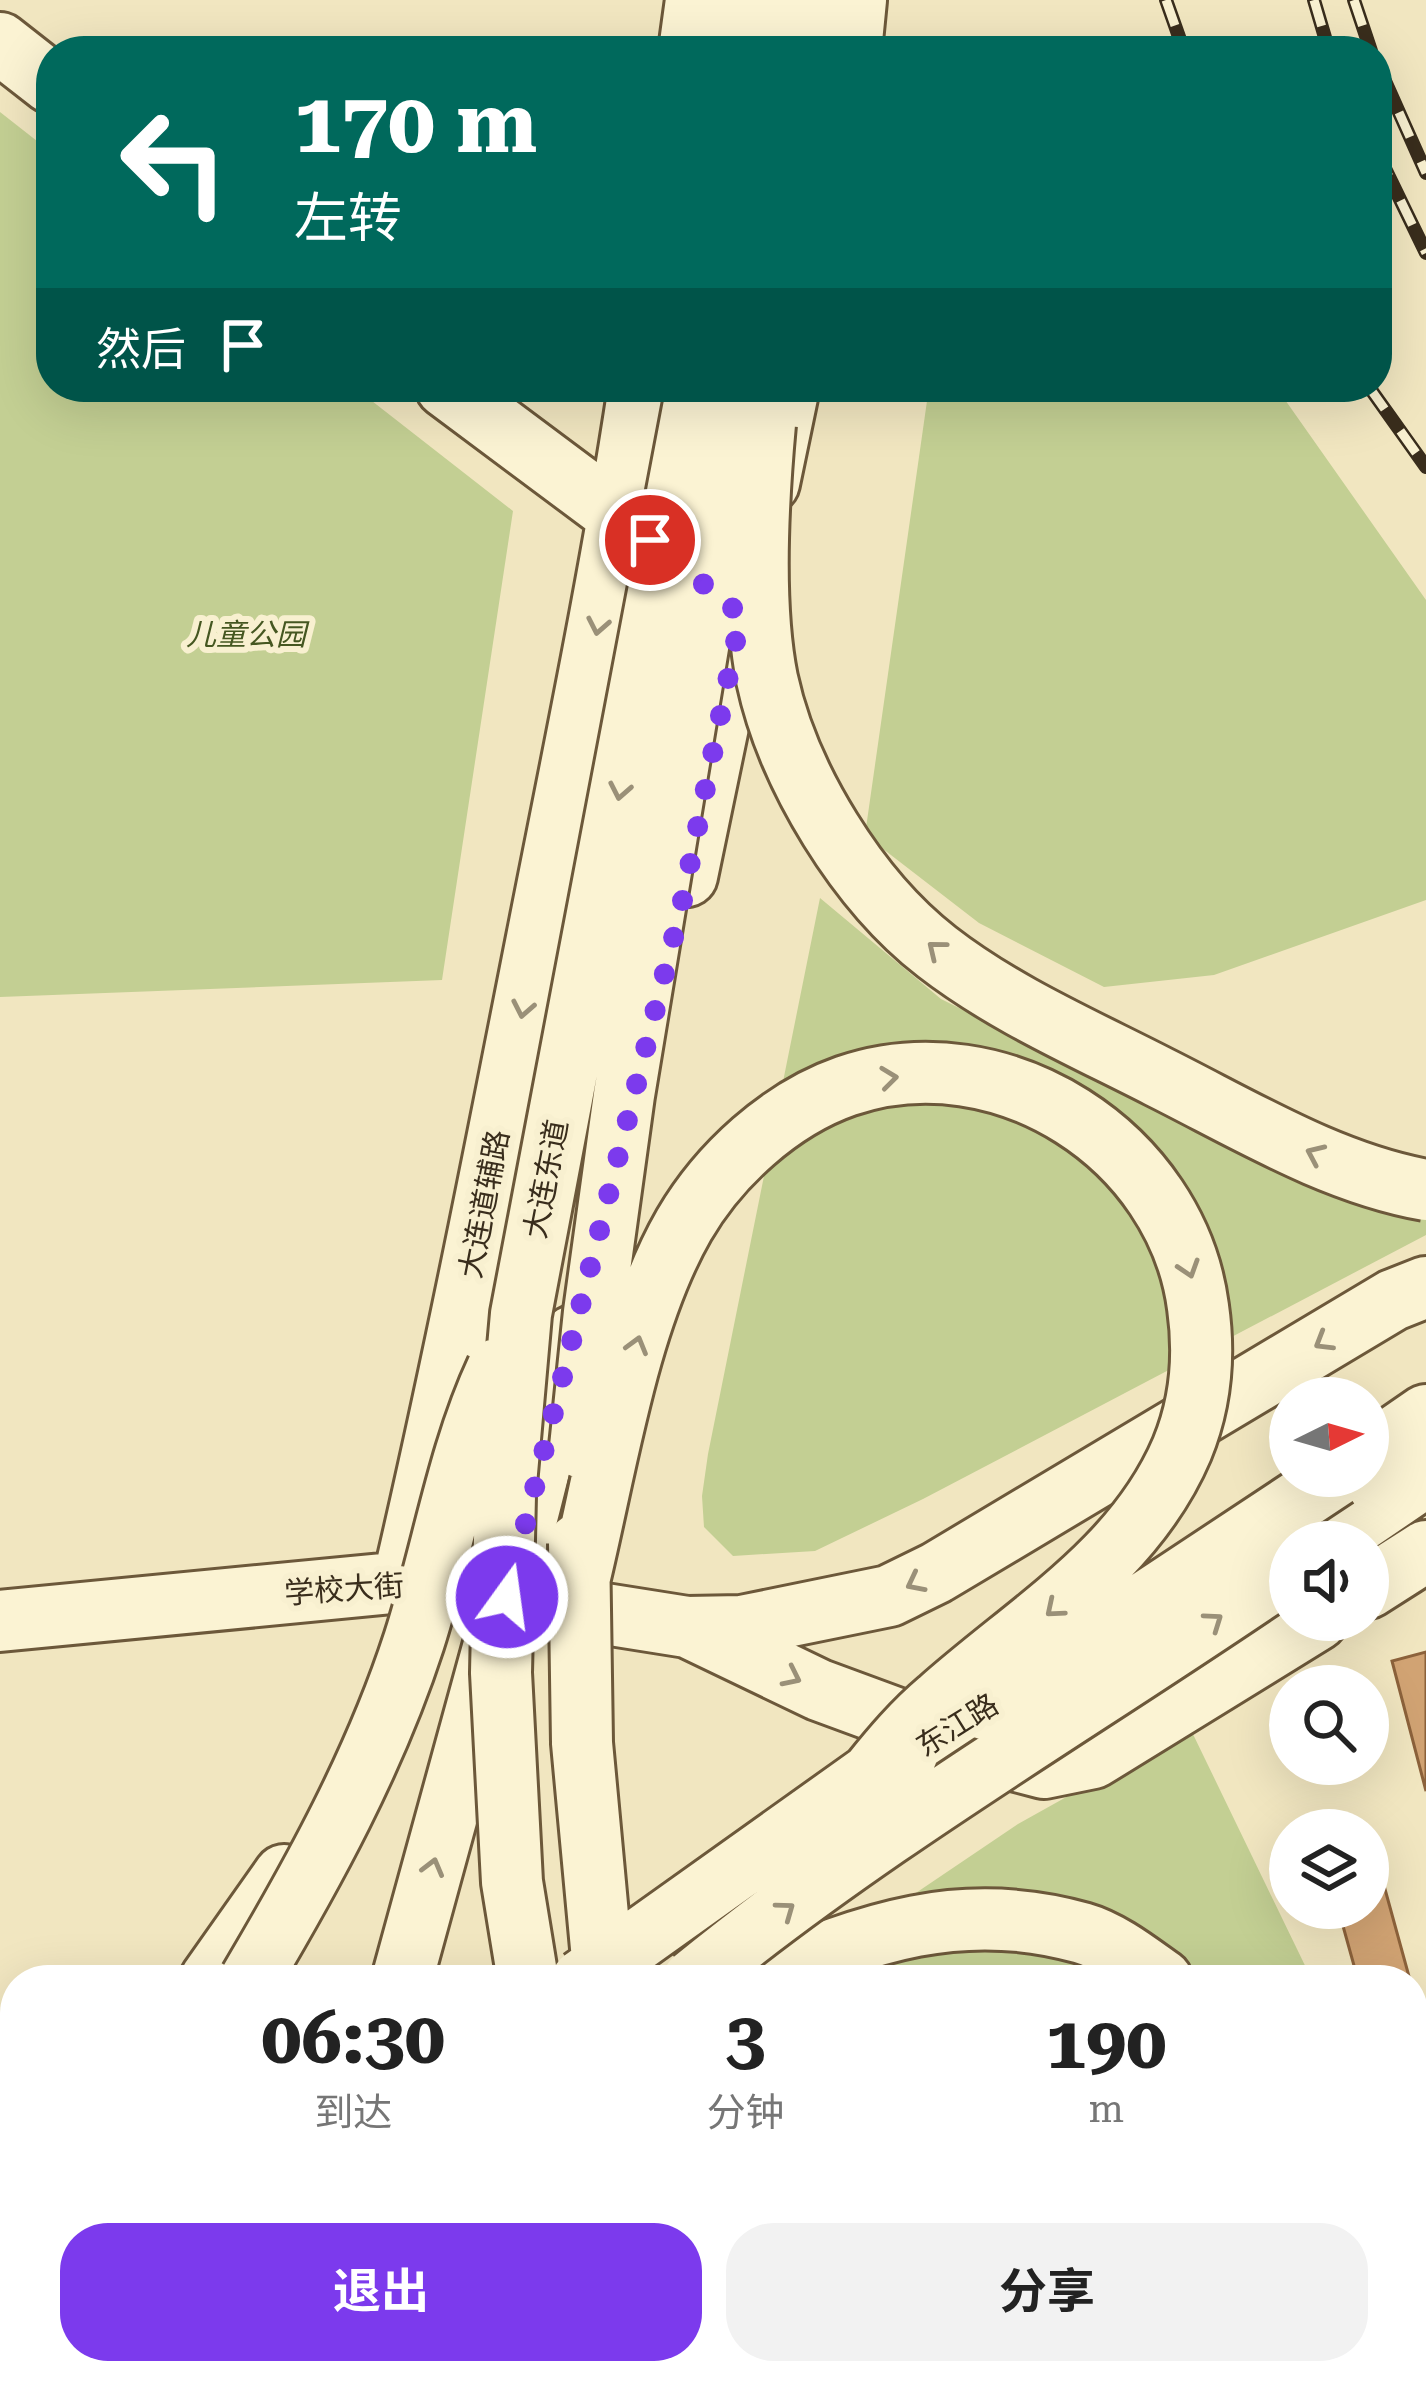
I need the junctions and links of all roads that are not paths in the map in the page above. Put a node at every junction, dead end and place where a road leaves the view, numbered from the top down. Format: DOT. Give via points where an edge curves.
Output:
graph roads {
  1 [pos="696,0"];
  2 [pos="756,0"];
  3 [pos="812,0"];
  4 [pos="856,0"];
  5 [pos="691,36"];
  6 [pos="750,36"];
  7 [pos="806,36"];
  8 [pos="852,36"];
  9 [pos="0,43"];
  10 [pos="36,71"];
  11 [pos="466,402"];
  12 [pos="637,402"];
  13 [pos="694,402"];
  14 [pos="738,402"];
  15 [pos="768,402"];
  16 [pos="786,402"];
  17 [pos="620,515"];
  18 [pos="741,615"];
  19 [pos="1426,1190"];
  20 [pos="1426,1287"];
  21 [pos="521,1314"];
  22 [pos="1426,1415"];
  23 [pos="1389,1440"];
  24 [pos="1426,1475"];
  25 [pos="1304,1497"];
  26 [pos="1359,1521"];
  27 [pos="1426,1552"];
  28 [pos="1389,1575"];
  29 [pos="579,1581"];
  30 [pos="403,1582"];
  31 [pos="1269,1584"];
  32 [pos="507,1597"];
  33 [pos="0,1621"];
  34 [pos="687,1627"];
  35 [pos="1283,1641"];
  36 [pos="871,1774"];
  37 [pos="221,1965"];
  38 [pos="259,1965"];
  39 [pos="406,1965"];
  40 [pos="526,1965"];
  41 [pos="603,1965"];
  42 [pos="603,1965"];
  43 [pos="714,1965"];
  44 [pos="794,1965"];
  45 [pos="1137,1965"];
  1 -- 5 [label="main road"];
  2 -- 6 [label="main road"];
  3 -- 7 [label="main road"];
  4 -- 8 [label="main road"];
  9 -- 10 [label="main road"];
  11 -- 17 [label="main road"];
  12 -- 17 [label="main road, 大连道辅路"];
  13 -- 21 [label="main road, 大连东道, one-way, bridge"];
  14 -- 29 [label="main road, 大连东道, bridge" via="594,1312 580,1455"];
  19 -- 15 [label="main road, one-way, bridge" via="1321,1157 1057,1025 937,952 867,881 807,784 767,679 759,594"];
  16 -- 18 [label="main road"];
  17 -- 18 [label="main road"];
  17 -- 30 [label="main road, 大连道辅路, one-way"];
  18 -- 32 [label="main road" via="681,908"];
  20 -- 34 [label="main road, one-way" via="889,1596 742,1626"];
  21 -- 38 [label="main road, bridge" via="465,1450 396,1693 323,1852"];
  21 -- 40 [label="main road, 大连东道, bridge" via="500,1673 507,1823"];
  22 -- 23 [label="main road"];
  24 -- 26 [label="main road"];
  25 -- 36 [label="main road, 东江路, bridge"];
  27 -- 28 [label="main road"];
  29 -- 36 [label="main road, one-way, bridge" via="664,1266 684,1224 758,1137 830,1092 893,1076 980,1079 1071,1113 1126,1158 1177,1235 1200,1321 1196,1409 1166,1480 1107,1558 907,1730"];
  29 -- 41 [label="main road, 大连东道, bridge" via="584,1779"];
  30 -- 32 [label="main road, 学校大街"];
  30 -- 33 [label="main road, 学校大街"];
  30 -- 37 [label="main road, 大连道辅路" via="352,1745 281,1881"];
  43 -- 31 [label="main road, 东江路, one-way, bridge" via="956,1788"];
  32 -- 34 [label="main road, 学校大街"];
  39 -- 32 [label="main road, one-way"];
  34 -- 35 [label="main road, one-way" via="819,1690 1044,1768 1093,1758"];
  36 -- 42 [label="main road, 东江路, bridge"];
  44 -- 45 [label="main road" via="853,1940 978,1920 1084,1934"];
}
